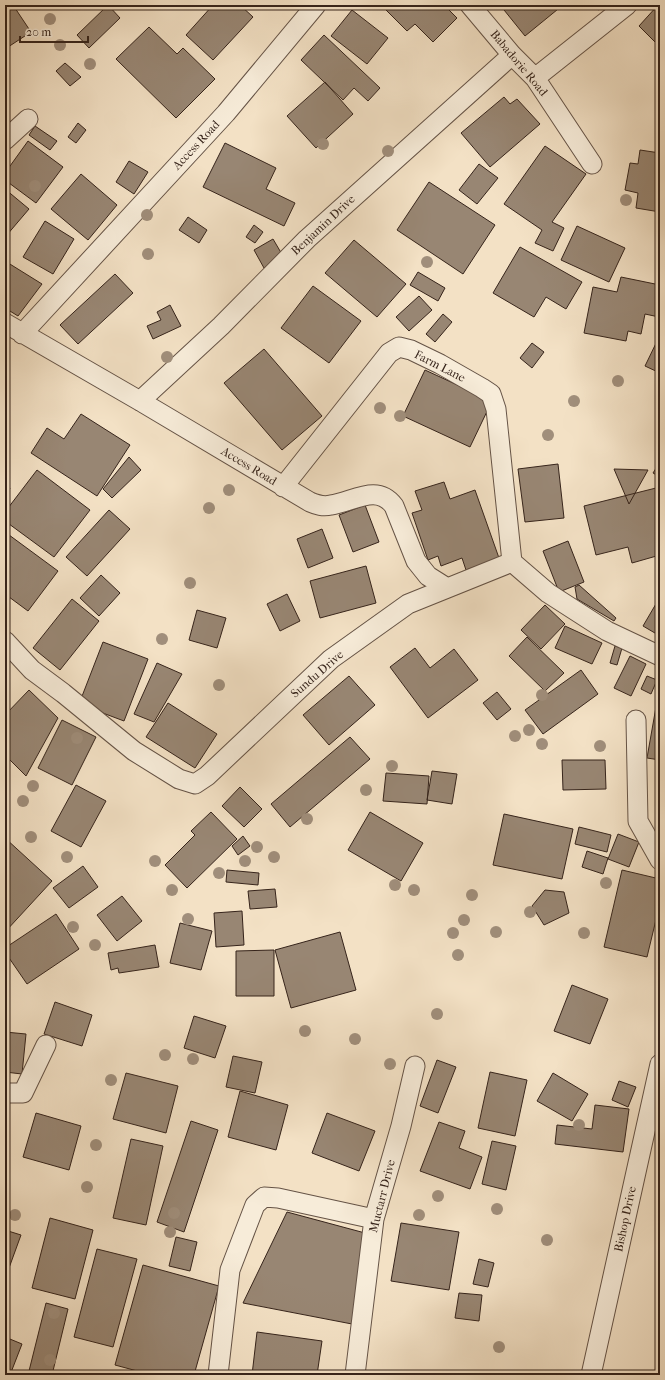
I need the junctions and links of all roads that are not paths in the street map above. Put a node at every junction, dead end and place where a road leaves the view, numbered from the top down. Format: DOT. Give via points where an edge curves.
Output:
graph roads {
  1 [pos="316,5"];
  2 [pos="470,5"];
  3 [pos="627,5"];
  4 [pos="512,55"];
  5 [pos="535,78"];
  6 [pos="28,119"];
  7 [pos="5,140"];
  8 [pos="592,164"];
  9 [pos="5,323"];
  10 [pos="22,334"];
  11 [pos="140,401"];
  12 [pos="284,487"];
  13 [pos="512,562"];
  14 [pos="447,588"];
  15 [pos="5,640"];
  16 [pos="660,656"];
  17 [pos="636,720"];
  18 [pos="660,860"];
  19 [pos="46,1045"];
  20 [pos="660,1064"];
  21 [pos="415,1066"];
  22 [pos="5,1093"];
  23 [pos="374,1219"];
  24 [pos="218,1375"];
  25 [pos="356,1375"];
  26 [pos="591,1375"];
  1 -- 10 [label="street, Access Road" via="226,113"];
  2 -- 4 [label="street, Babadorie Road"];
  3 -- 5 [label="street"];
  4 -- 5 [label="street, Babadorie Road"];
  4 -- 11 [label="street, Benjamin Drive" via="307,239 221,326"];
  5 -- 8 [label="street, Babadorie Road"];
  6 -- 7 [label="street"];
  9 -- 10 [label="street, Access Road"];
  10 -- 11 [label="street, Access Road"];
  11 -- 12 [label="street, Access Road"];
  12 -- 13 [label="street, Farm Lane" via="389,353 400,347 410,350 440,364 491,394 496,409"];
  12 -- 14 [label="street, Access Road" via="320,506 370,495 380,494 389,499 416,561 428,576"];
  13 -- 14 [label="street, Sundu Drive"];
  13 -- 16 [label="street" via="548,593 607,631"];
  14 -- 15 [label="street, Sundu Drive" via="408,604 331,659 207,776 195,784 179,779 134,751 32,670"];
  17 -- 18 [label="street" via="638,822"];
  19 -- 22 [label="street" via="23,1093"];
  20 -- 26 [label="street, Bishop Drive"];
  21 -- 23 [label="street, Muctarr Drive" via="401,1126"];
  23 -- 24 [label="street" via="264,1197 255,1206 230,1270"];
  23 -- 25 [label="street, Muctarr Drive"];
}
